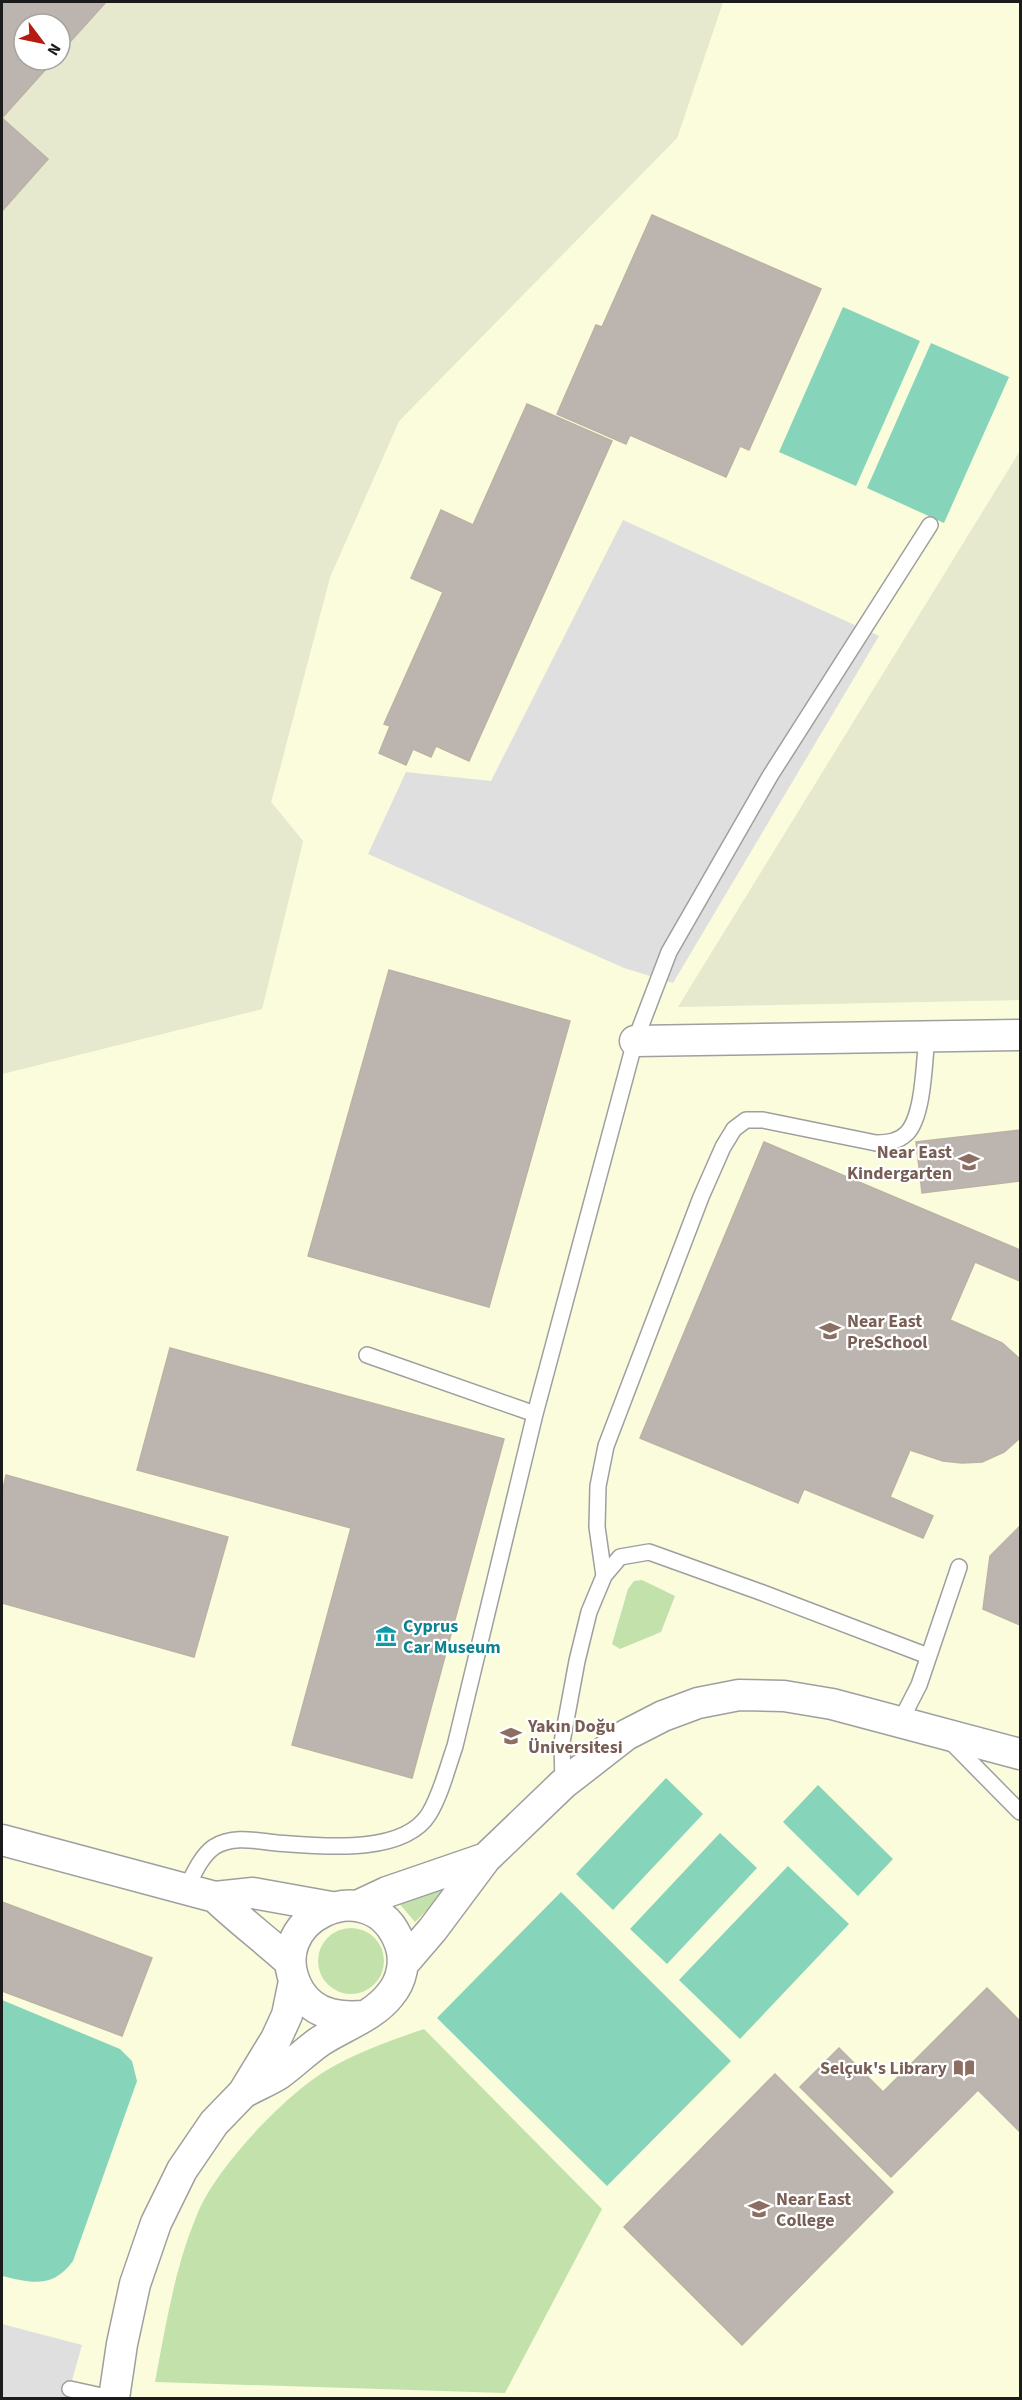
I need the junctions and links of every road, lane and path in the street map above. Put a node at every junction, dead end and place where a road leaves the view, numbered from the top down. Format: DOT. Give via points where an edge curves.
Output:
graph roads {
  1 [pos="930,525"];
  2 [pos="1020,1035"];
  3 [pos="927,1036"];
  4 [pos="634,1041"];
  5 [pos="367,1355"];
  6 [pos="535,1414"];
  7 [pos="959,1567"];
  8 [pos="604,1576"];
  9 [pos="928,1656"];
  10 [pos="900,1722"];
  11 [pos="943,1735"];
  12 [pos="1020,1754"];
  13 [pos="563,1784"];
  14 [pos="1020,1812"];
  15 [pos="2,1840"];
  16 [pos="486,1858"];
  17 [pos="186,1888"];
  18 [pos="215,1897"];
  19 [pos="344,1907"];
  20 [pos="403,1964"];
  21 [pos="292,1972"];
  22 [pos="364,2016"];
  23 [pos="243,2093"];
  24 [pos="70,2389"];
  25 [pos="112,2398"];
  1 -- 4 [label="lane" via="770,776 696,904 669,952"];
  2 -- 3 [label="street"];
  3 -- 4 [label="street"];
  3 -- 8 [label="lane" via="917,1115 907,1133 892,1143 763,1120 746,1120 734,1129 700,1197 606,1446 598,1486 597,1527"];
  4 -- 6 [label="lane"];
  5 -- 6 [label="lane"];
  6 -- 17 [label="lane" via="455,1746 428,1816 410,1833 383,1842 315,1845 240,1839 214,1848 198,1865"];
  7 -- 9 [label="lane"];
  8 -- 9 [label="lane" via="620,1557 649,1552"];
  8 -- 13 [label="lane" via="589,1612 567,1703 562,1742"];
  9 -- 10 [label="lane" via="919,1685"];
  10 -- 11 [label="street"];
  10 -- 13 [label="street" via="832,1704 784,1696 739,1695 698,1703 663,1716 626,1735"];
  11 -- 12 [label="street"];
  11 -- 14 [label="lane"];
  13 -- 16 [label="street"];
  15 -- 17 [label="street"];
  16 -- 19 [label="street"];
  16 -- 20 [label="street"];
  17 -- 18 [label="street"];
  18 -- 19 [label="street" via="253,1893"];
  18 -- 21 [label="street" via="267,1941"];
  19 -- 20 [label="street" via="373,1911 386,1921 396,1933"];
  19 -- 21 [label="street" via="314,1915 302,1928 293,1944"];
  20 -- 22 [label="street" via="398,1986 383,2004"];
  21 -- 22 [label="street" via="305,2000 321,2012 342,2018"];
  21 -- 23 [label="street" via="286,2015"];
  22 -- 23 [label="street" via="318,2043 279,2074"];
  23 -- 25 [label="street" via="214,2123 182,2170 156,2223 135,2284"];
  24 -- 25 [label="lane"];
}
